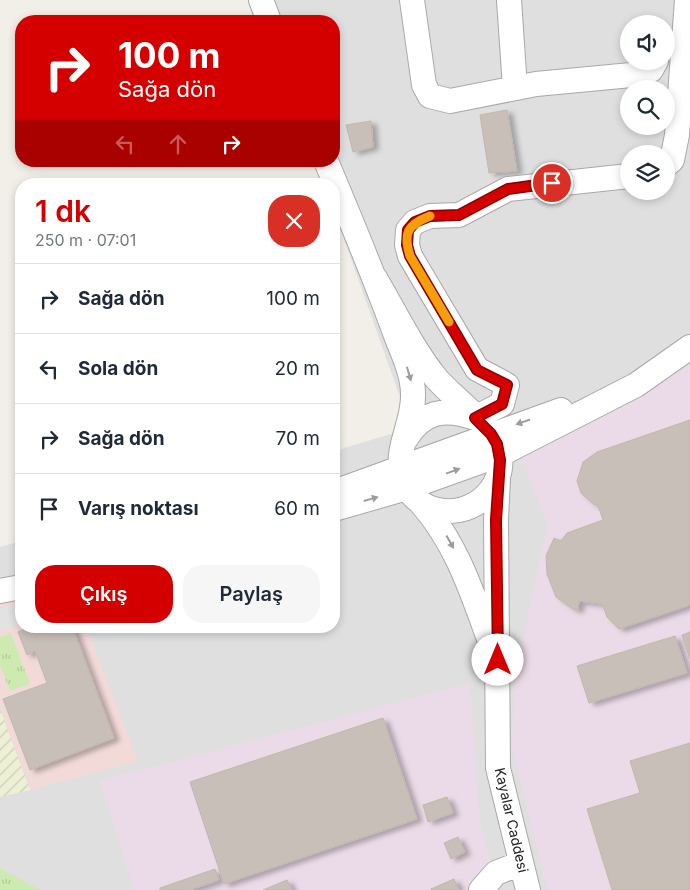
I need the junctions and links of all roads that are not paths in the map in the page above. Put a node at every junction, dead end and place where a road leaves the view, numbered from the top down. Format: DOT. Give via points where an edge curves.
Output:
graph roads {
  1 [pos="261,0"];
  2 [pos="412,0"];
  3 [pos="509,0"];
  4 [pos="686,0"];
  5 [pos="267,15"];
  6 [pos="674,15"];
  7 [pos="651,70"];
  8 [pos="515,88"];
  9 [pos="675,145"];
  10 [pos="620,177"];
  11 [pos="340,194"];
  12 [pos="375,278"];
  13 [pos="690,347"];
  14 [pos="403,443"];
  15 [pos="491,446"];
  16 [pos="409,486"];
  17 [pos="340,492"];
  18 [pos="340,507"];
  19 [pos="15,588"];
  20 [pos="0,591"];
  21 [pos="498,660"];
  22 [pos="521,863"];
  23 [pos="481,890"];
  24 [pos="528,890"];
  1 -- 5 [label="street"];
  2 -- 8 [label="street" via="424,85 430,96 450,101"];
  3 -- 8 [label="street"];
  4 -- 6 [label="street"];
  4 -- 9 [label="street"];
  7 -- 8 [label="street" via="642,74"];
  10 -- 15 [label="street" via="508,189 459,215 430,216 415,222 408,230 410,256 477,370 507,385"];
  11 -- 12 [label="street"];
  12 -- 14 [label="street, one-way" via="410,375 412,411"];
  12 -- 15 [label="street" via="421,358"];
  13 -- 15 [label="street" via="636,385"];
  14 -- 15 [label="street" via="412,428 425,417 459,412"];
  14 -- 16 [label="street"];
  15 -- 16 [label="street"];
  15 -- 16 [label="street" via="492,490 481,502 466,510 443,511"];
  15 -- 21 [label="street, Kayalar Caddesi" via="496,520"];
  16 -- 17 [label="street"];
  18 -- 16 [label="street, one-way"];
  16 -- 21 [label="street, one-way" via="458,556"];
  19 -- 20 [label="street"];
  21 -- 22 [label="street, Kayalar Caddesi" via="498,768"];
  22 -- 23 [label="street" via="496,872"];
  22 -- 24 [label="street, Kayalar Caddesi"];
}
